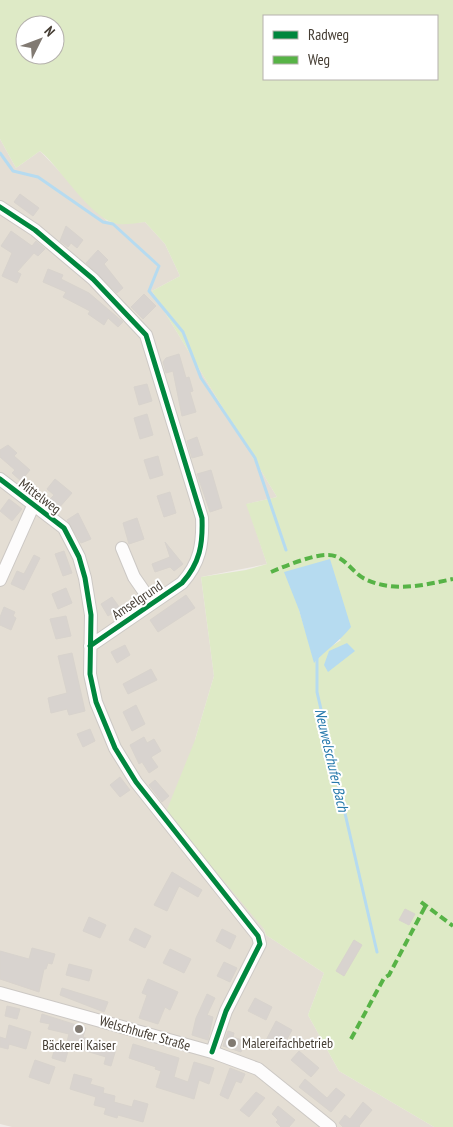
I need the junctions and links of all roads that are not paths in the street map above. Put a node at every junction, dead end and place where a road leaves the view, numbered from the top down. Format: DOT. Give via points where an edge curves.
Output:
graph roads {
  1 [pos="0,207"];
  2 [pos="0,479"];
  3 [pos="33,506"];
  4 [pos="122,548"];
  5 [pos="0,580"];
  6 [pos="152,603"];
  7 [pos="90,646"];
  8 [pos="0,993"];
  9 [pos="212,1052"];
  10 [pos="330,1127"];
  1 -- 6 [label="street, Amselgrund" via="35,230 93,279 146,335 202,518 199,556 193,571 182,583"];
  2 -- 3 [label="street, Mittelweg"];
  3 -- 5 [label="street, Mittelweg"];
  3 -- 7 [label="street, Mittelweg" via="64,528 79,557 90,600"];
  4 -- 6 [label="street" via="134,577"];
  6 -- 7 [label="street, Amselgrund"];
  7 -- 9 [label="street" via="90,674 96,702 115,748 136,782 258,936 260,944 226,1011"];
  8 -- 9 [label="street, Welschhufer Straße"];
  9 -- 10 [label="street, Welschhufer Straße" via="258,1069"];
}
